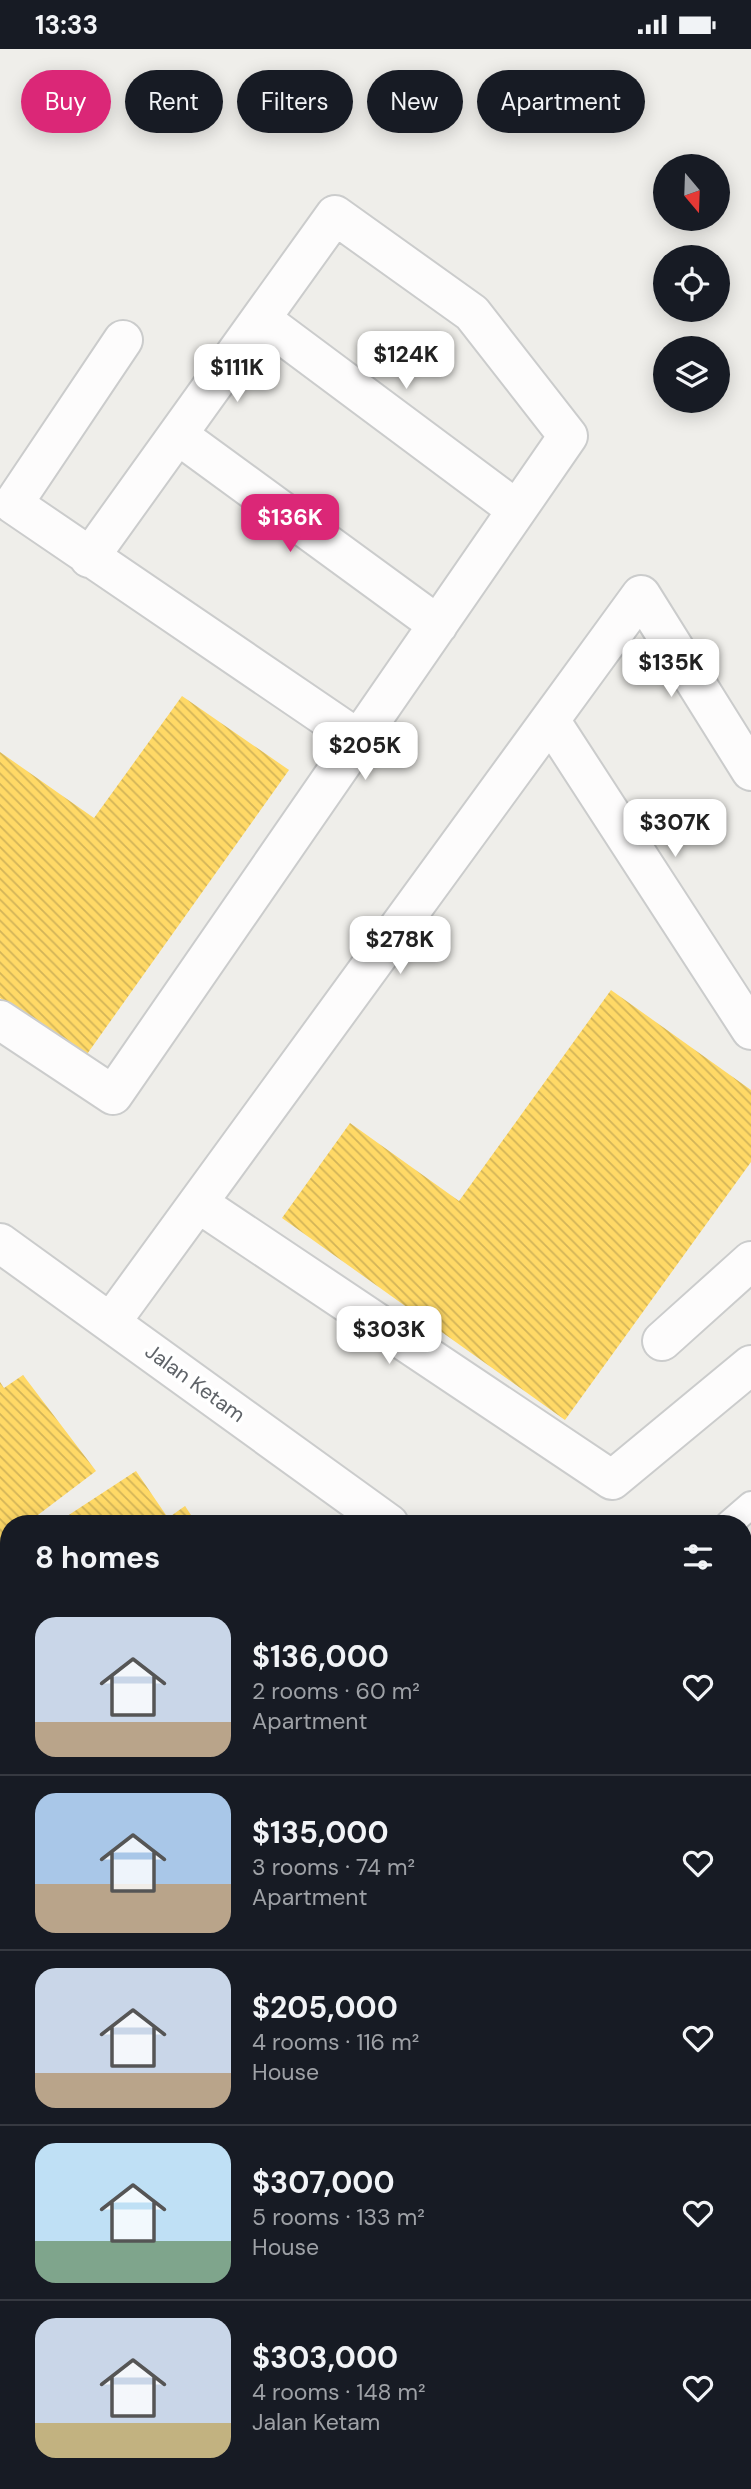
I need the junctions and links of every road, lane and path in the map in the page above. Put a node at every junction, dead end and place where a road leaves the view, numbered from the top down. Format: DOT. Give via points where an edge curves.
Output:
graph roads {
  1 [pos="261,319"];
  2 [pos="123,340"];
  3 [pos="178,435"];
  4 [pos="517,510"];
  5 [pos="89,558"];
  6 [pos="438,625"];
  7 [pos="550,720"];
  8 [pos="358,739"];
  9 [pos="751,771"];
  10 [pos="0,1020"];
  11 [pos="751,1030"];
  12 [pos="198,1203"];
  13 [pos="4,1251"];
  14 [pos="751,1261"];
  15 [pos="110,1322"];
  16 [pos="662,1341"];
  17 [pos="751,1365"];
  18 [pos="377,1515"];
  1 -- 3 [label="street"];
  1 -- 4 [label="street"];
  1 -- 4 [label="street" via="335,215 472,313 568,436"];
  2 -- 5 [label="street" via="13,504"];
  3 -- 5 [label="street"];
  3 -- 6 [label="street"];
  4 -- 6 [label="street"];
  5 -- 8 [label="street"];
  6 -- 8 [label="street"];
  7 -- 9 [label="street" via="641,595"];
  7 -- 11 [label="street"];
  7 -- 12 [label="street"];
  8 -- 10 [label="street" via="113,1095"];
  12 -- 15 [label="street"];
  12 -- 17 [label="street" via="612,1480"];
  13 -- 15 [label="street, Jalan Ketam"];
  14 -- 16 [label="street"];
  15 -- 18 [label="street, Jalan Ketam"];
}
